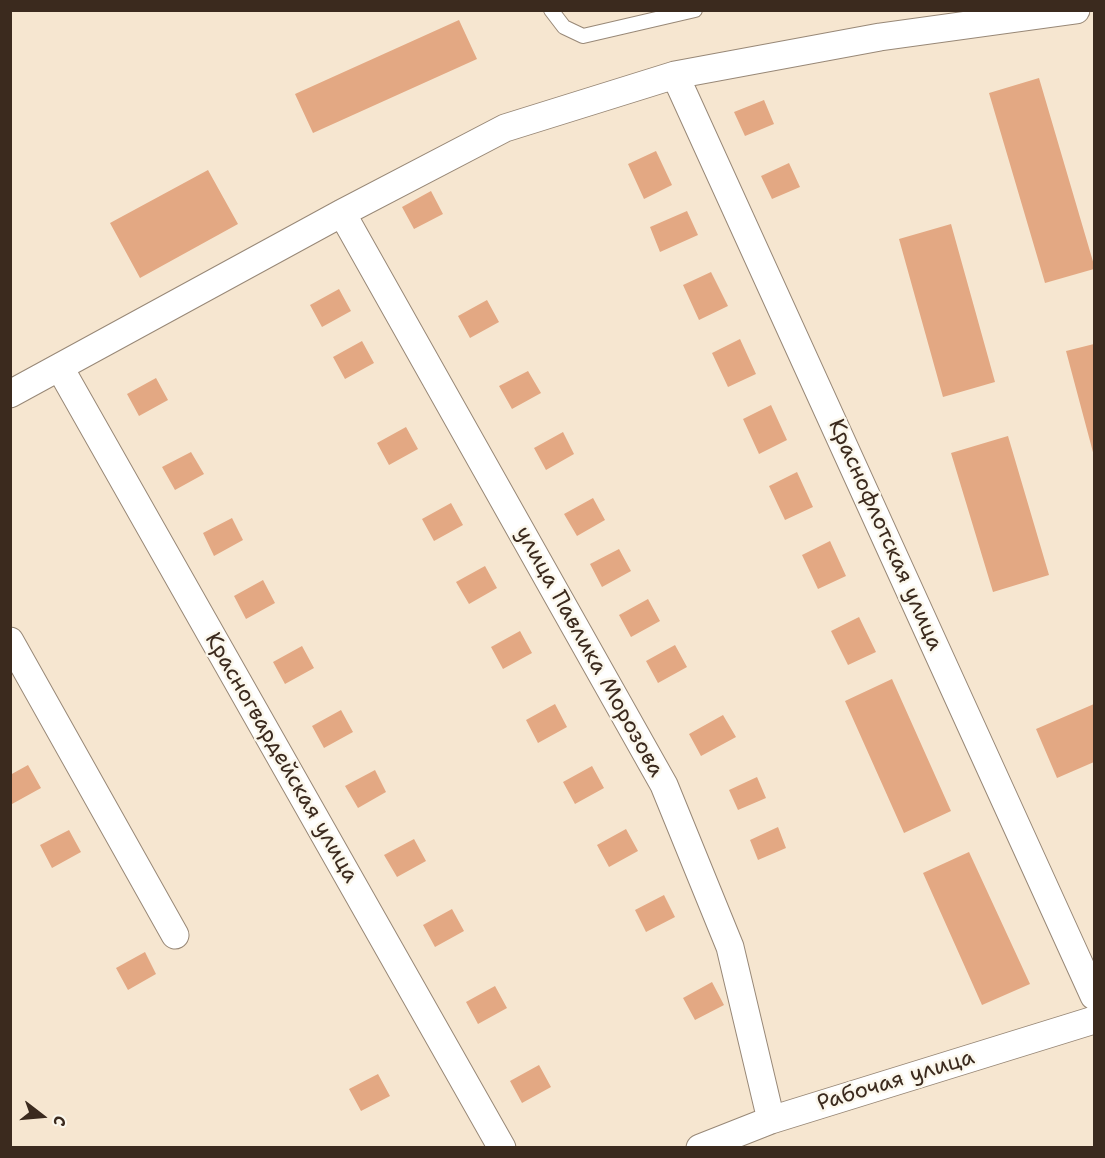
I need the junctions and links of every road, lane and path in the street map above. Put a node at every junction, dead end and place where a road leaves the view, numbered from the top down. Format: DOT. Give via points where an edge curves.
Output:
graph roads {
  1 [pos="551,10"];
  2 [pos="695,10"];
  3 [pos="1076,10"];
  4 [pos="675,75"];
  5 [pos="342,213"];
  6 [pos="60,368"];
  7 [pos="10,394"];
  8 [pos="10,641"];
  9 [pos="175,935"];
  10 [pos="1095,996"];
  11 [pos="1095,1020"];
  12 [pos="771,1120"];
  13 [pos="502,1148"];
  14 [pos="700,1148"];
  1 -- 2 [label="lane" via="564,27 583,36"];
  3 -- 4 [label="street" via="880,38"];
  4 -- 5 [label="street" via="506,128"];
  4 -- 10 [label="street, Краснофлотская улица"];
  5 -- 6 [label="street"];
  5 -- 12 [label="street, улица Павлика Морозова" via="663,785 730,947"];
  6 -- 7 [label="street"];
  6 -- 13 [label="street, Красногвардейская улица"];
  8 -- 9 [label="street"];
  11 -- 12 [label="street, Рабочая улица"];
  12 -- 14 [label="street, Рабочая улица"];
}
